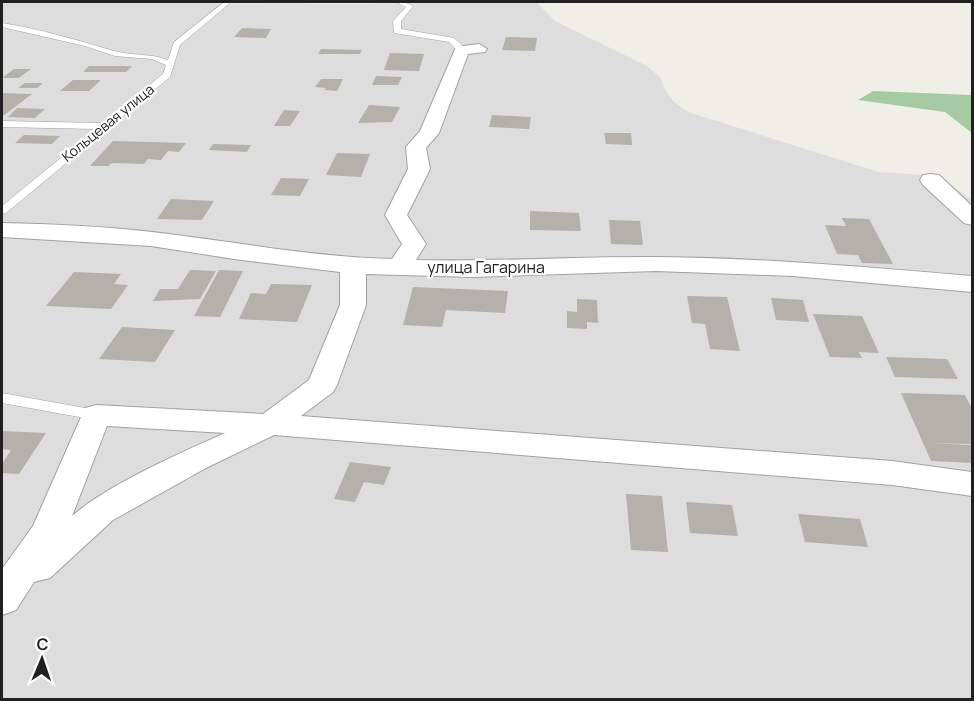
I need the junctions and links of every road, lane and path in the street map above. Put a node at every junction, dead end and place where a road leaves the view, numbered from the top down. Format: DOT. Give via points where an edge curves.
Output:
graph roads {
  1 [pos="228,2"];
  2 [pos="399,2"];
  3 [pos="2,25"];
  4 [pos="470,49"];
  5 [pos="170,64"];
  6 [pos="2,124"];
  7 [pos="103,126"];
  8 [pos="931,180"];
  9 [pos="2,211"];
  10 [pos="972,218"];
  11 [pos="2,230"];
  12 [pos="353,266"];
  13 [pos="399,267"];
  14 [pos="972,284"];
  15 [pos="2,398"];
  16 [pos="96,415"];
  17 [pos="268,425"];
  18 [pos="972,484"];
  19 [pos="4,597"];
  1 -- 5 [label="lane, Кольцевая улица" via="177,44"];
  2 -- 4 [label="lane" via="410,6 397,21 397,31 451,40"];
  3 -- 5 [label="lane"];
  4 -- 13 [label="street" via="429,133 416,147 419,169 396,215 414,244"];
  5 -- 7 [label="lane, Кольцевая улица" via="167,75"];
  6 -- 7 [label="lane"];
  7 -- 9 [label="lane, Кольцевая улица"];
  8 -- 10 [label="street"];
  11 -- 12 [label="street, улица Гагарина" via="152,239"];
  12 -- 13 [label="street, улица Гагарина"];
  12 -- 17 [label="street" via="353,305 322,385"];
  13 -- 14 [label="street, улица Гагарина" via="657,264 794,268"];
  15 -- 16 [label="lane"];
  16 -- 17 [label="street"];
  16 -- 19 [label="street" via="48,532"];
  17 -- 18 [label="street" via="880,472"];
  17 -- 19 [label="street" via="101,511"];
}
